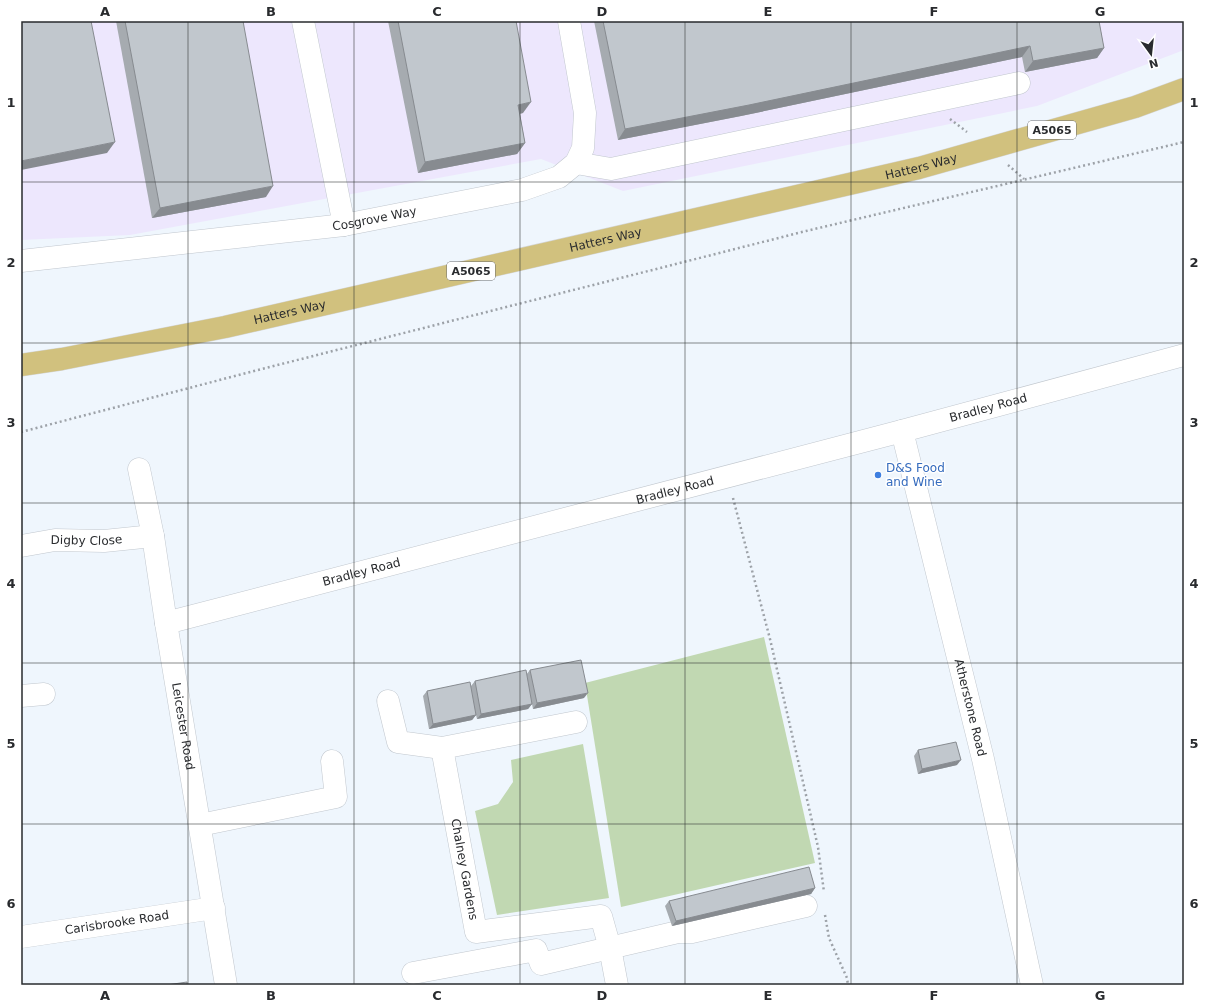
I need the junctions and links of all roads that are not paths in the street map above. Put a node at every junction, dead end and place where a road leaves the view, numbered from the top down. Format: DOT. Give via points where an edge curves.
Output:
graph roads {
  1 [pos="303,21"];
  2 [pos="570,21"];
  3 [pos="1019,83"];
  4 [pos="1184,89"];
  5 [pos="576,163"];
  6 [pos="344,225"];
  7 [pos="21,261"];
  8 [pos="1184,355"];
  9 [pos="21,365"];
  10 [pos="902,432"];
  11 [pos="139,469"];
  12 [pos="153,536"];
  13 [pos="21,546"];
  14 [pos="166,623"];
  15 [pos="44,694"];
  16 [pos="21,696"];
  17 [pos="388,701"];
  18 [pos="576,722"];
  19 [pos="442,748"];
  20 [pos="332,761"];
  21 [pos="200,825"];
  22 [pos="815,907"];
  23 [pos="214,908"];
  24 [pos="21,938"];
  25 [pos="610,948"];
  26 [pos="413,974"];
  27 [pos="226,985"];
  28 [pos="617,985"];
  29 [pos="1032,985"];
  1 -- 6 [label="street"];
  2 -- 5 [label="street, Cosgrove Way" via="585,113 583,148"];
  3 -- 5 [label="street" via="611,169"];
  4 -- 9 [label="main road, Hatters Way / A5065" via="1135,107 912,170 225,327"];
  5 -- 6 [label="street, Cosgrove Way" via="559,177 522,190"];
  6 -- 7 [label="street, Cosgrove Way"];
  8 -- 10 [label="street, Bradley Road"];
  10 -- 14 [label="street, Bradley Road"];
  10 -- 29 [label="street, Atherstone Road" via="983,759"];
  11 -- 12 [label="street, Leicester Road"];
  12 -- 13 [label="street, Digby Close" via="104,541 55,540"];
  12 -- 14 [label="street, Leicester Road"];
  14 -- 21 [label="street, Leicester Road"];
  15 -- 16 [label="street"];
  17 -- 19 [label="street" via="398,742"];
  18 -- 19 [label="street"];
  19 -- 25 [label="street, Chalney Gardens" via="476,932 601,916"];
  20 -- 21 [label="street" via="336,797"];
  21 -- 23 [label="street, Leicester Road"];
  22 -- 25 [label="street" via="692,932 678,932"];
  23 -- 24 [label="street, Carisbrooke Road"];
  23 -- 27 [label="street, Leicester Road"];
  25 -- 26 [label="street" via="541,964 536,950"];
  25 -- 28 [label="street, Chalney Gardens"];
}
